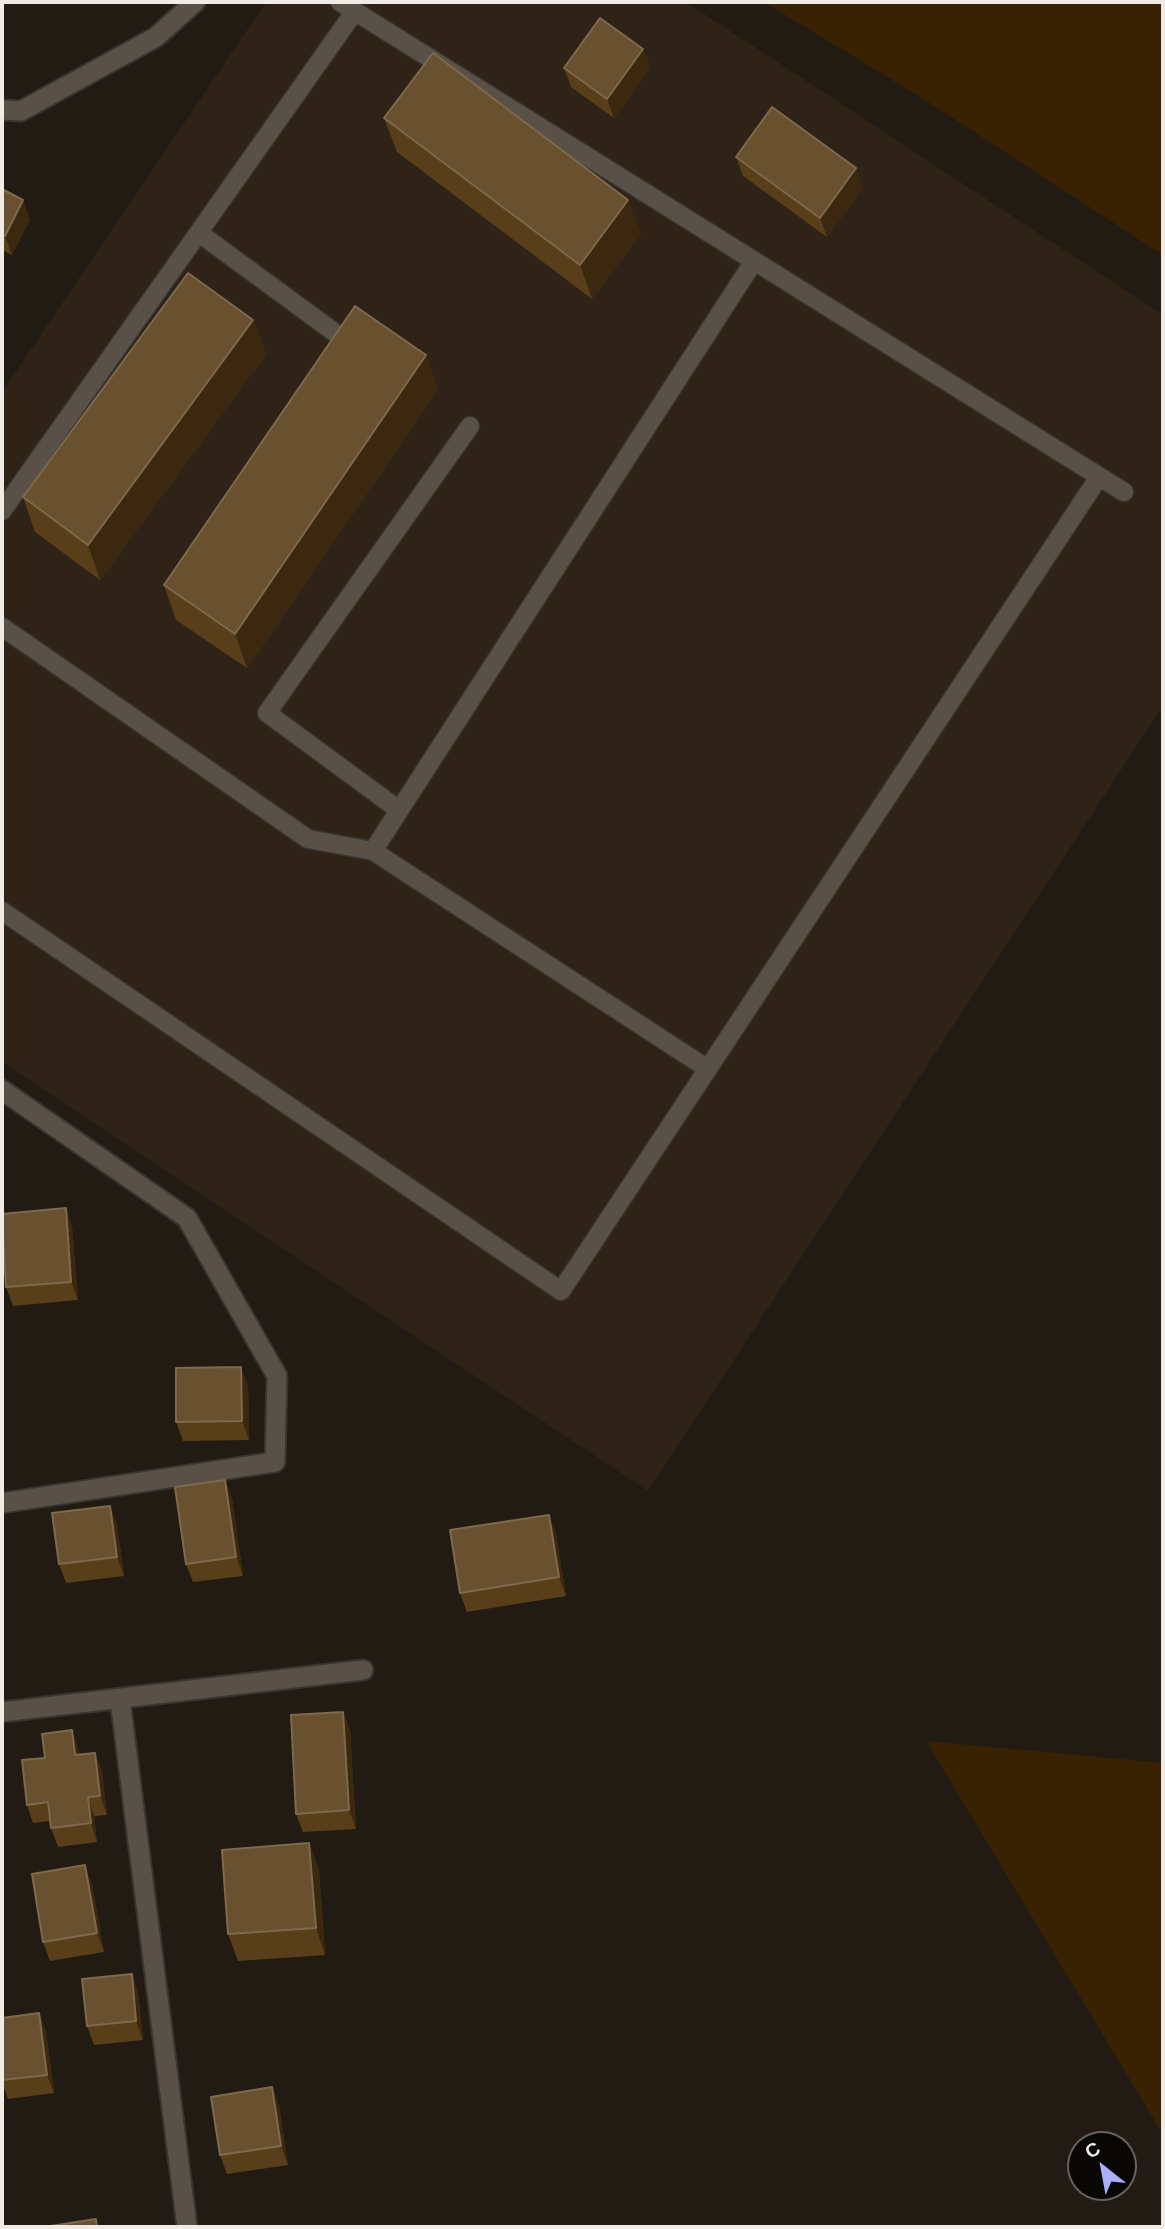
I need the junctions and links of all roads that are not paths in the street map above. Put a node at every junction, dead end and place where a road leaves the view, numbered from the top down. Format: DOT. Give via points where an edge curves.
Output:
graph roads {
  1 [pos="195,2"];
  2 [pos="348,7"];
  3 [pos="2,110"];
  4 [pos="200,233"];
  5 [pos="754,261"];
  6 [pos="338,335"];
  7 [pos="470,426"];
  8 [pos="1099,477"];
  9 [pos="1124,492"];
  10 [pos="2,511"];
  11 [pos="2,627"];
  12 [pos="399,810"];
  13 [pos="373,851"];
  14 [pos="2,911"];
  15 [pos="708,1069"];
  16 [pos="2,1090"];
  17 [pos="2,1503"];
  18 [pos="363,1670"];
  19 [pos="120,1699"];
  20 [pos="2,1712"];
  21 [pos="187,2227"];
  1 -- 3 [label="street" via="156,37 21,111"];
  2 -- 4 [label="lane"];
  2 -- 5 [label="lane"];
  4 -- 6 [label="lane"];
  4 -- 10 [label="lane"];
  5 -- 8 [label="lane"];
  5 -- 12 [label="lane"];
  7 -- 12 [label="lane" via="267,713"];
  8 -- 9 [label="lane"];
  8 -- 15 [label="lane"];
  11 -- 13 [label="lane" via="307,839"];
  12 -- 13 [label="lane"];
  13 -- 15 [label="lane"];
  14 -- 15 [label="lane" via="561,1292"];
  16 -- 17 [label="street" via="187,1218 277,1376 275,1462"];
  18 -- 19 [label="street"];
  19 -- 20 [label="street"];
  19 -- 21 [label="street"];
}
